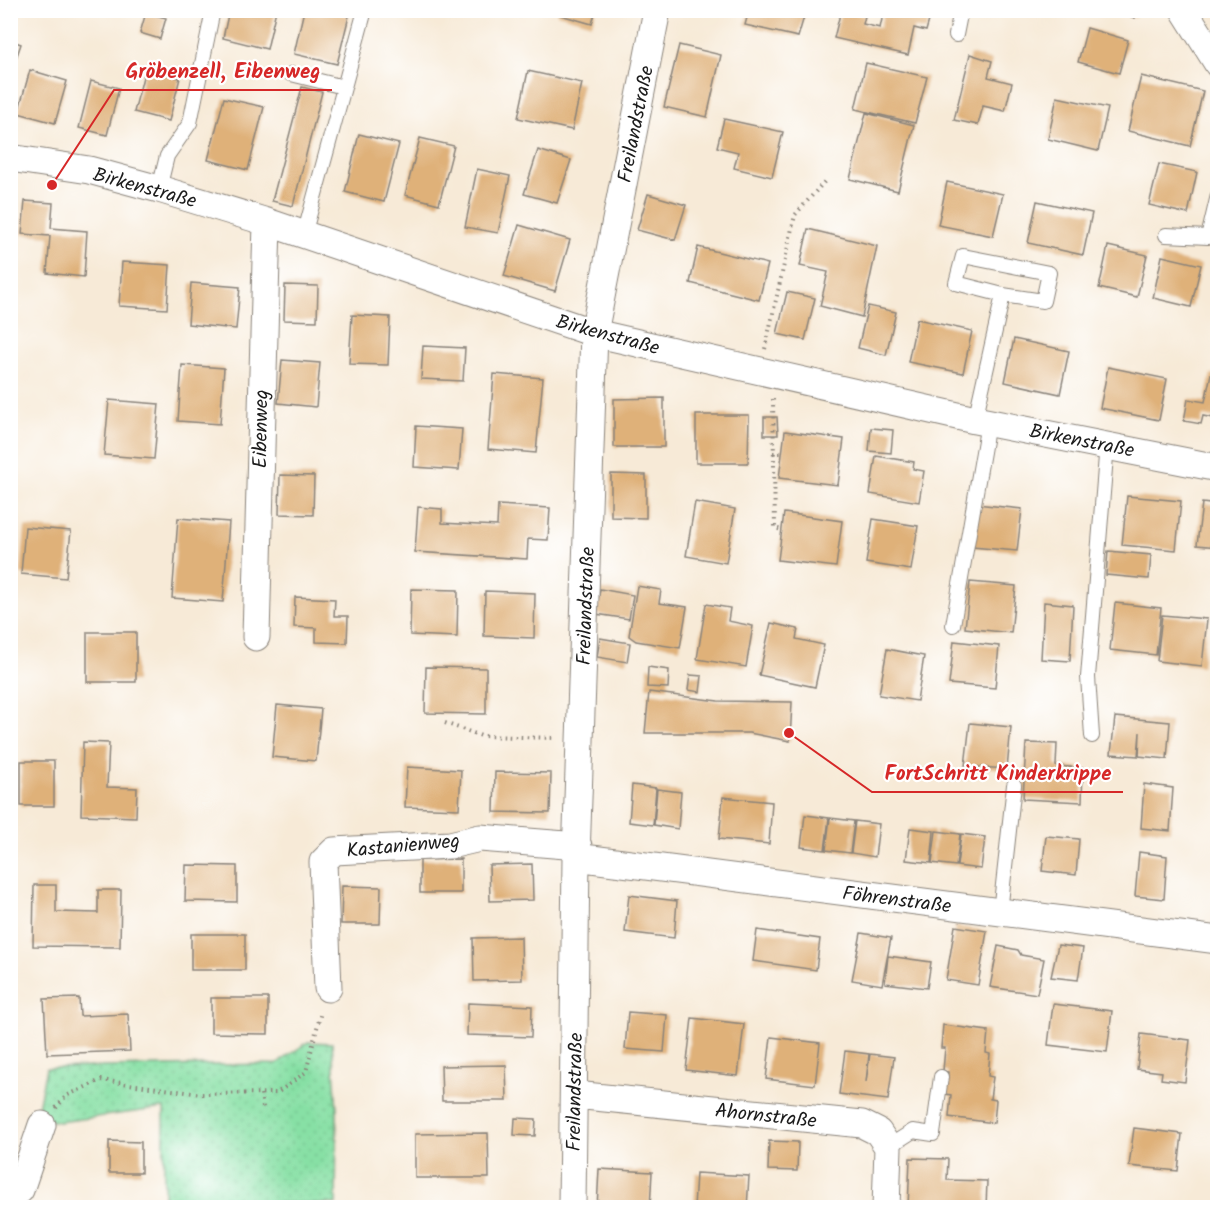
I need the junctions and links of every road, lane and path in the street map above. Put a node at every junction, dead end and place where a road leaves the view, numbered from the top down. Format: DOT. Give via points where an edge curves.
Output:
graph roads {
  1 [pos="213,10"];
  2 [pos="365,10"];
  3 [pos="657,10"];
  4 [pos="961,10"];
  5 [pos="1184,10"];
  6 [pos="956,34"];
  7 [pos="1218,64"];
  8 [pos="291,74"];
  9 [pos="344,87"];
  10 [pos="10,158"];
  11 [pos="825,181"];
  12 [pos="159,189"];
  13 [pos="1218,195"];
  14 [pos="267,222"];
  15 [pos="304,235"];
  16 [pos="1166,235"];
  17 [pos="1003,295"];
  18 [pos="594,333"];
  19 [pos="766,380"];
  20 [pos="982,421"];
  21 [pos="1107,444"];
  22 [pos="773,453"];
  23 [pos="782,453"];
  24 [pos="1218,468"];
  25 [pos="782,530"];
  26 [pos="953,625"];
  27 [pos="256,637"];
  28 [pos="445,723"];
  29 [pos="1092,736"];
  30 [pos="581,738"];
  31 [pos="1014,784"];
  32 [pos="577,852"];
  33 [pos="1000,912"];
  34 [pos="1218,940"];
  35 [pos="328,988"];
  36 [pos="941,1077"];
  37 [pos="261,1094"];
  38 [pos="575,1095"];
  39 [pos="263,1108"];
  40 [pos="42,1125"];
  41 [pos="888,1147"];
  42 [pos="10,1190"];
  43 [pos="572,1208"];
  44 [pos="886,1208"];
  1 -- 12 [label="lane" via="190,123 167,156"];
  2 -- 9 [label="lane"];
  3 -- 18 [label="street, Freilandstraße"];
  4 -- 6 [label="lane"];
  5 -- 7 [label="street"];
  8 -- 9 [label="lane"];
  9 -- 15 [label="lane"];
  10 -- 12 [label="street, Birkenstraße" via="89,170"];
  11 -- 19 [label="path" via="795,215"];
  12 -- 14 [label="street, Birkenstraße"];
  13 -- 16 [label="lane" via="1208,237"];
  14 -- 15 [label="street, Birkenstraße"];
  14 -- 27 [label="street, Eibenweg"];
  15 -- 18 [label="street, Birkenstraße"];
  17 -- 17 [label="lane" via="956,283 963,256 1050,273 1043,301"];
  17 -- 20 [label="lane"];
  18 -- 19 [label="street, Birkenstraße"];
  18 -- 30 [label="street, Freilandstraße"];
  19 -- 20 [label="street, Birkenstraße"];
  19 -- 22 [label="path"];
  20 -- 21 [label="street, Birkenstraße"];
  20 -- 26 [label="lane"];
  21 -- 24 [label="street, Birkenstraße"];
  21 -- 29 [label="lane" via="1088,677"];
  22 -- 23 [label="path"];
  22 -- 25 [label="path" via="775,528"];
  28 -- 30 [label="path" via="481,736"];
  30 -- 32 [label="street, Freilandstraße"];
  31 -- 33 [label="lane"];
  32 -- 33 [label="street, Föhrenstraße"];
  32 -- 35 [label="street, Kastanienweg" via="480,838 450,845 334,851 323,862"];
  32 -- 38 [label="street, Freilandstraße"];
  33 -- 34 [label="street, Föhrenstraße"];
  35 -- 37 [label="path" via="306,1072 277,1093"];
  36 -- 41 [label="lane" via="933,1134 913,1131"];
  37 -- 39 [label="path"];
  37 -- 40 [label="path" via="200,1094 101,1080 66,1096"];
  38 -- 41 [label="street, Ahornstraße" via="862,1124 878,1132"];
  38 -- 43 [label="street, Freilandstraße"];
  40 -- 42 [label="street" via="20,1190"];
  41 -- 44 [label="street"];
}
